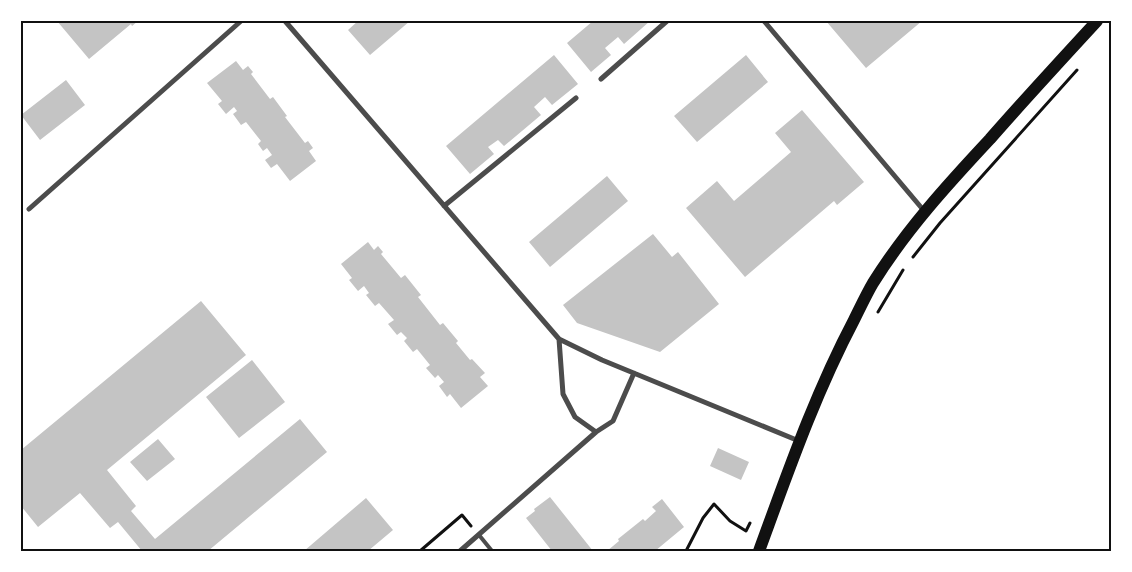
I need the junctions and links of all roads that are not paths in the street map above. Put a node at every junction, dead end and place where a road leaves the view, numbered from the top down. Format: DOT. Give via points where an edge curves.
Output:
graph roads {
  1 [pos="241,21"];
  2 [pos="285,21"];
  3 [pos="668,21"];
  4 [pos="764,21"];
  5 [pos="1097,21"];
  6 [pos="601,79"];
  7 [pos="576,98"];
  8 [pos="444,206"];
  9 [pos="29,209"];
  10 [pos="925,212"];
  11 [pos="559,339"];
  12 [pos="634,373"];
  13 [pos="596,432"];
  14 [pos="799,441"];
  15 [pos="478,534"];
  16 [pos="460,551"];
  17 [pos="492,551"];
  18 [pos="759,551"];
  1 -- 9 [label="street"];
  2 -- 8 [label="street"];
  3 -- 6 [label="street"];
  4 -- 10 [label="street"];
  5 -- 10 [label="main road"];
  7 -- 8 [label="street"];
  8 -- 11 [label="street"];
  10 -- 14 [label="main road" via="872,285 820,390"];
  11 -- 12 [label="street"];
  11 -- 13 [label="street" via="563,394 575,417"];
  12 -- 13 [label="street" via="613,421"];
  12 -- 14 [label="street"];
  13 -- 15 [label="street"];
  14 -- 18 [label="main road"];
  15 -- 16 [label="street"];
  15 -- 17 [label="lane"];
}
